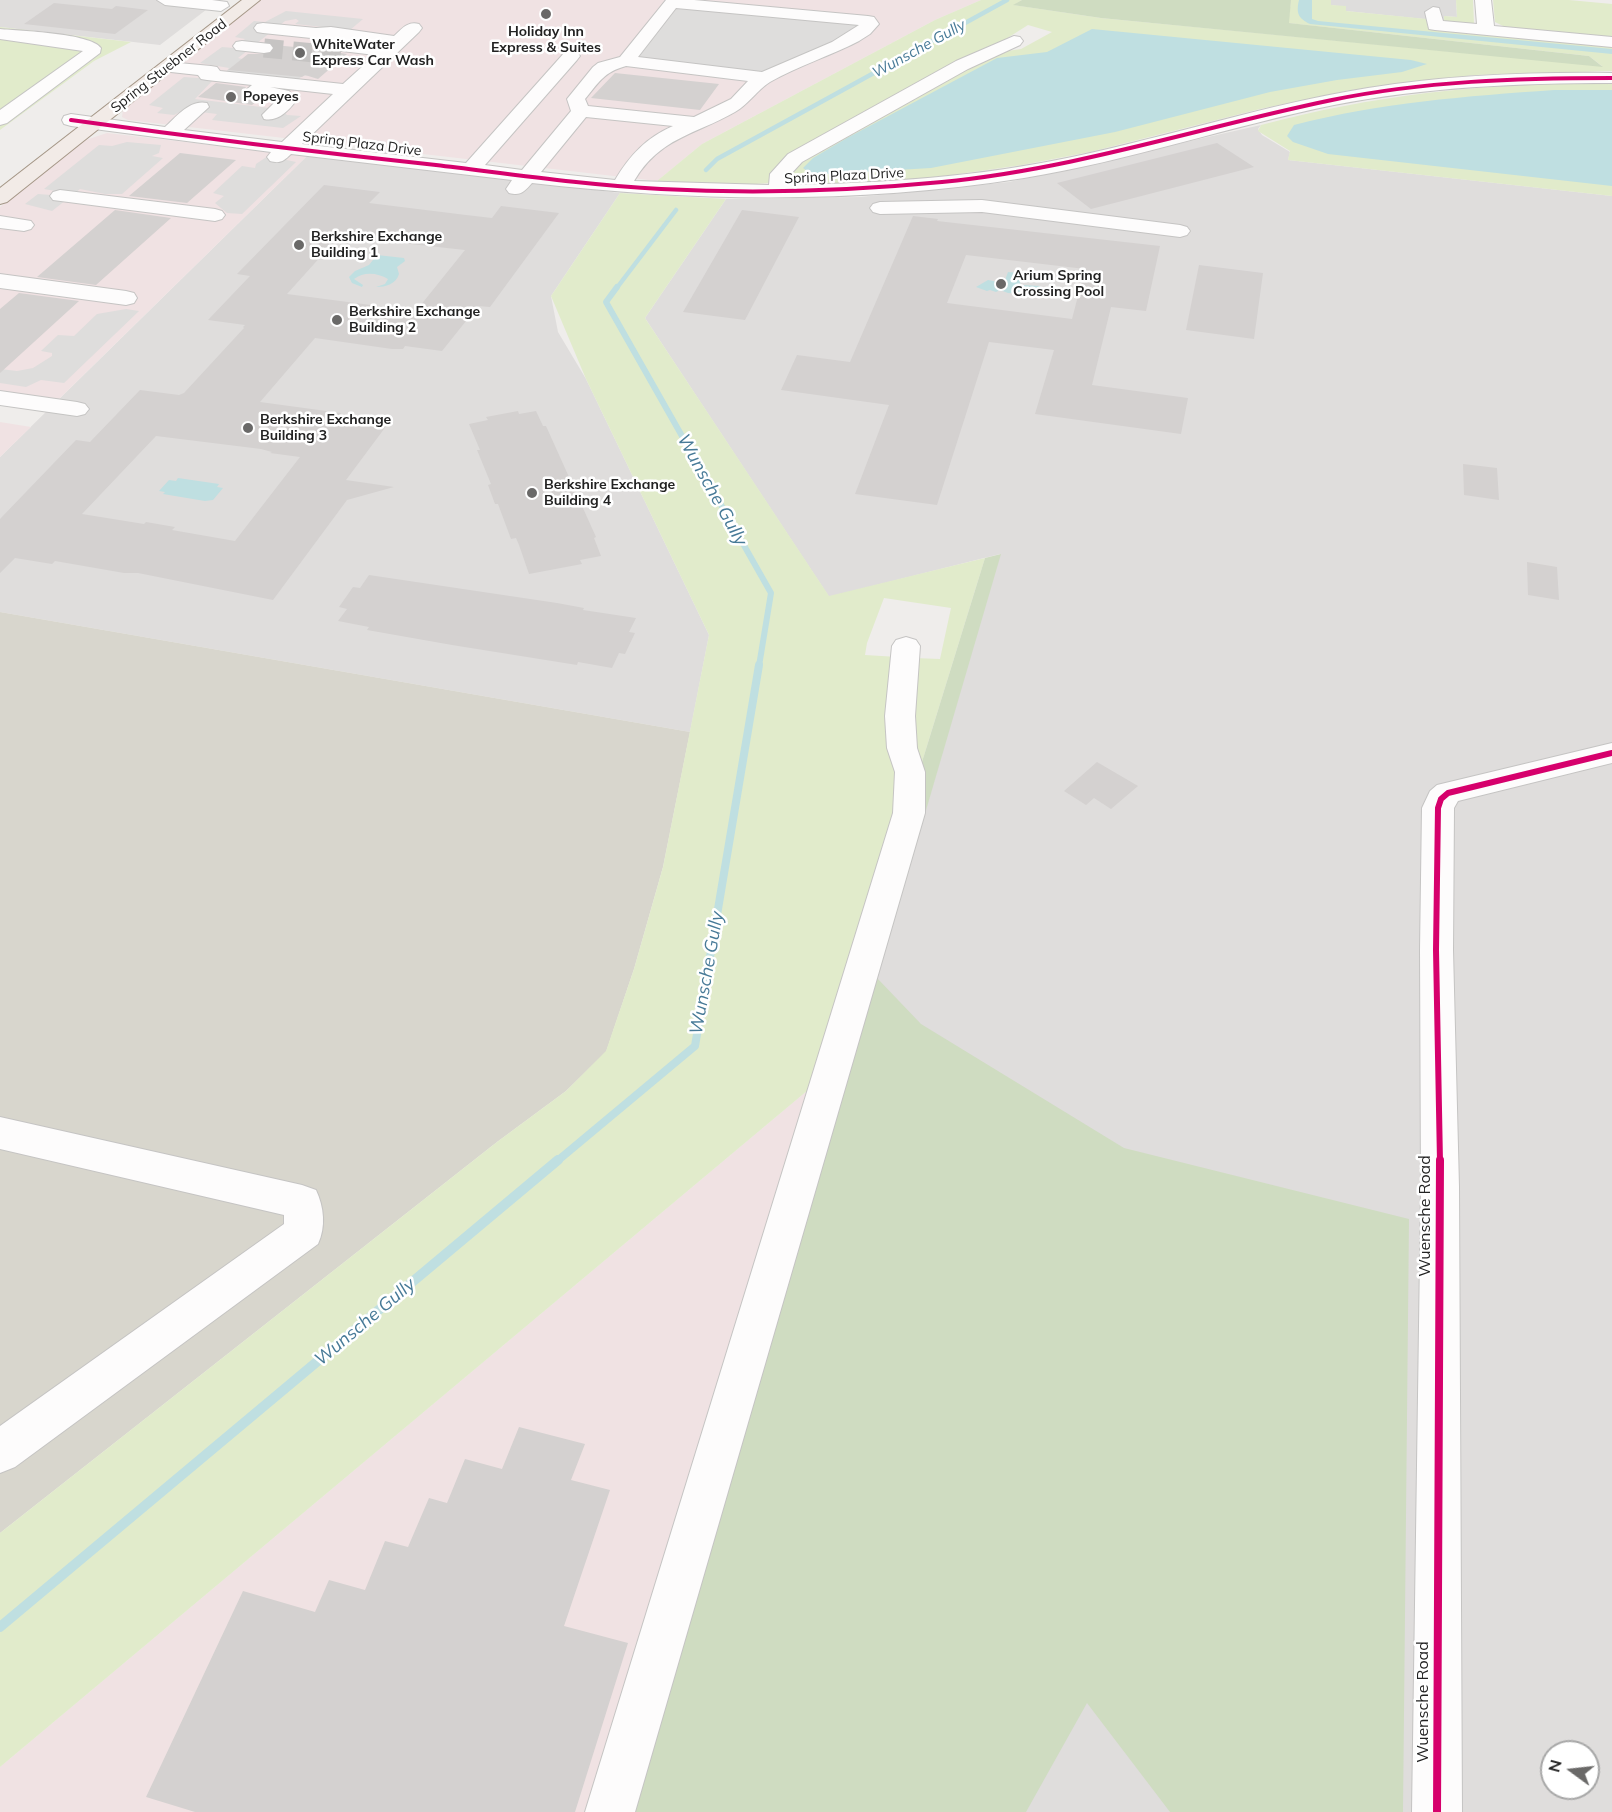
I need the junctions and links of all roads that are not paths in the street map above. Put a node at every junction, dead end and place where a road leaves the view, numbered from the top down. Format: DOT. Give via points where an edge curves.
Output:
graph roads {
  1 [pos="165,0"];
  2 [pos="1483,0"];
  3 [pos="235,4"];
  4 [pos="1433,12"];
  5 [pos="363,22"];
  6 [pos="264,28"];
  7 [pos="413,28"];
  8 [pos="435,30"];
  9 [pos="1486,30"];
  10 [pos="0,34"];
  11 [pos="1014,41"];
  12 [pos="1612,42"];
  13 [pos="242,46"];
  14 [pos="393,46"];
  15 [pos="264,48"];
  16 [pos="345,56"];
  17 [pos="571,56"];
  18 [pos="626,61"];
  19 [pos="168,67"];
  20 [pos="205,76"];
  21 [pos="764,78"];
  22 [pos="1612,78"];
  23 [pos="309,86"];
  24 [pos="347,90"];
  25 [pos="200,107"];
  26 [pos="581,111"];
  27 [pos="271,115"];
  28 [pos="0,119"];
  29 [pos="71,120"];
  30 [pos="695,123"];
  31 [pos="95,124"];
  32 [pos="169,133"];
  33 [pos="287,147"];
  34 [pos="152,149"];
  35 [pos="409,162"];
  36 [pos="471,169"];
  37 [pos="320,170"];
  38 [pos="0,175"];
  39 [pos="527,176"];
  40 [pos="393,178"];
  41 [pos="982,178"];
  42 [pos="622,185"];
  43 [pos="871,188"];
  44 [pos="778,191"];
  45 [pos="513,193"];
  46 [pos="60,196"];
  47 [pos="0,198"];
  48 [pos="591,202"];
  49 [pos="1016,212"];
  50 [pos="215,215"];
  51 [pos="0,222"];
  52 [pos="24,225"];
  53 [pos="1180,231"];
  54 [pos="0,281"];
  55 [pos="0,294"];
  56 [pos="18,379"];
  57 [pos="1,404"];
  58 [pos="69,418"];
  59 [pos="906,646"];
  60 [pos="1612,753"];
  61 [pos="0,1132"];
  62 [pos="0,1452"];
  63 [pos="610,1812"];
  64 [pos="1437,1812"];
  1 -- 3 [label="street"];
  2 -- 9 [label="street"];
  3 -- 19 [label="main road, Spring Stuebner Road"];
  3 -- 29 [label="main road, Spring Stuebner Road"];
  4 -- 9 [label="street" via="1435,25"];
  5 -- 7 [label="street"];
  6 -- 14 [label="street" via="316,33 325,44"];
  7 -- 8 [label="street"];
  7 -- 14 [label="street"];
  9 -- 12 [label="street"];
  10 -- 28 [label="street" via="78,44 92,48 92,53"];
  11 -- 44 [label="street" via="962,65 795,158 780,174"];
  13 -- 15 [label="street"];
  14 -- 24 [label="street"];
  16 -- 23 [label="street" via="359,62"];
  17 -- 36 [label="street"];
  18 -- 21 [label="street"];
  18 -- 21 [label="street" via="672,3 870,24"];
  18 -- 26 [label="street" via="599,71 576,99"];
  19 -- 20 [label="street"];
  19 -- 31 [label="main road, Spring Stuebner Road"];
  20 -- 23 [label="street"];
  20 -- 27 [label="street" via="283,95 287,101"];
  21 -- 30 [label="street" via="740,102"];
  22 -- 41 [label="street, Spring Plaza Drive" via="1401,89 1332,100 1073,163"];
  23 -- 24 [label="street"];
  24 -- 33 [label="street"];
  25 -- 32 [label="street"];
  26 -- 30 [label="street"];
  26 -- 39 [label="street"];
  29 -- 31 [label="street, Spring Plaza Drive"];
  29 -- 38 [label="main road, Spring Stuebner Road"];
  30 -- 42 [label="street" via="662,138 641,156"];
  31 -- 32 [label="street, Spring Plaza Drive"];
  31 -- 47 [label="main road, Spring Stuebner Road"];
  32 -- 33 [label="street, Spring Plaza Drive"];
  33 -- 34 [label="street" via="273,161"];
  33 -- 35 [label="street, Spring Plaza Drive"];
  35 -- 36 [label="street, Spring Plaza Drive"];
  35 -- 40 [label="street"];
  36 -- 39 [label="street, Spring Plaza Drive"];
  37 -- 40 [label="street"];
  39 -- 42 [label="street, Spring Plaza Drive"];
  39 -- 45 [label="street"];
  40 -- 45 [label="street"];
  41 -- 43 [label="street, Spring Plaza Drive"];
  41 -- 49 [label="street"];
  42 -- 44 [label="street, Spring Plaza Drive" via="671,190"];
  43 -- 44 [label="street, Spring Plaza Drive"];
  43 -- 49 [label="street" via="879,208 981,206"];
  45 -- 48 [label="street"];
  46 -- 50 [label="street"];
  49 -- 53 [label="street"];
  51 -- 52 [label="street"];
  54 -- 55 [label="street" via="120,304"];
  56 -- 57 [label="street"];
  57 -- 58 [label="street"];
  59 -- 63 [label="street" via="900,716 902,747 910,772 909,813"];
  60 -- 64 [label="street, Wuensche Road" via="1448,793 1438,808"];
  61 -- 62 [label="street" via="302,1202 304,1232"];
}
